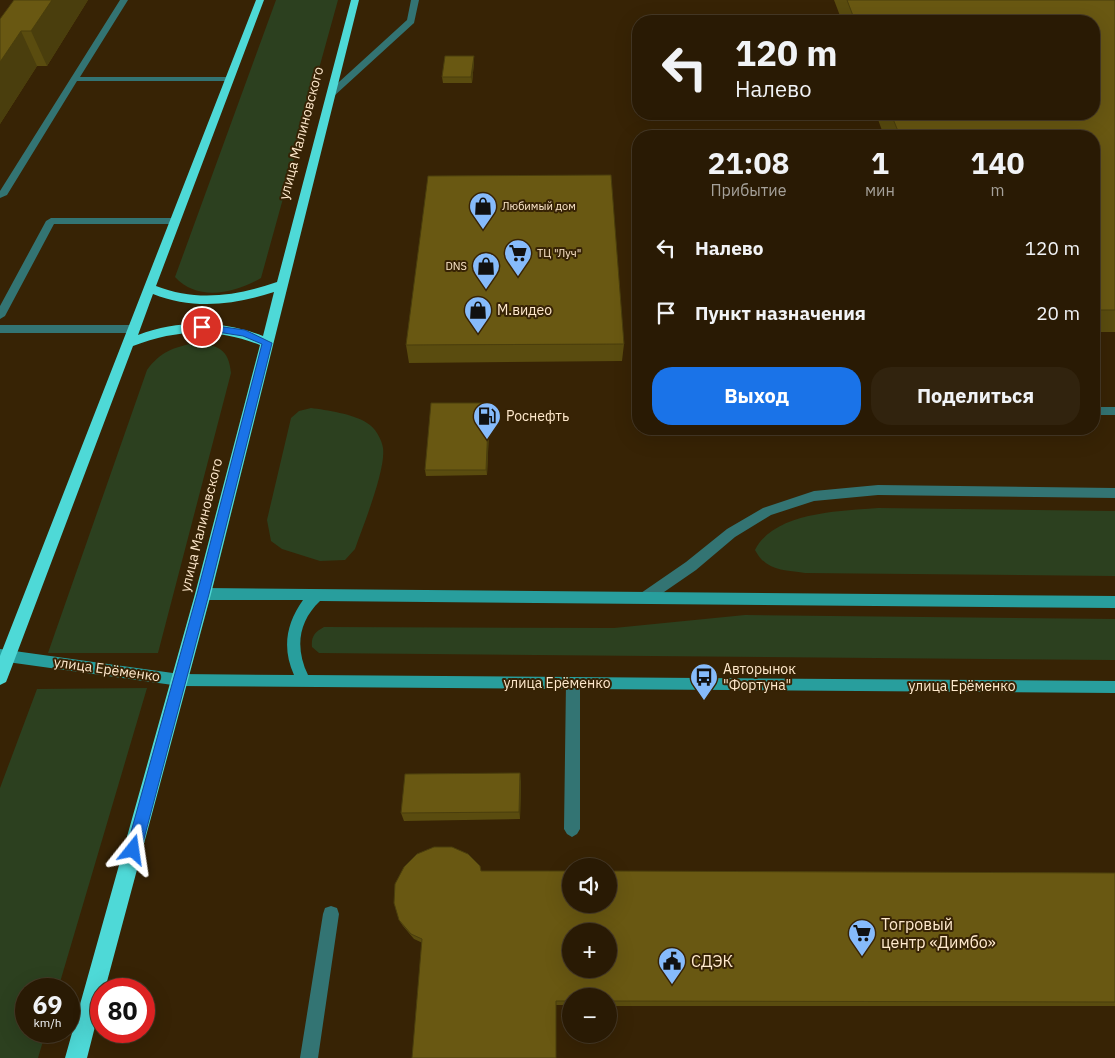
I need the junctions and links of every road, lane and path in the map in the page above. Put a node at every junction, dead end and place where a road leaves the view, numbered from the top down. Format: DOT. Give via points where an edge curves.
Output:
graph roads {
  1 [pos="124,0"];
  2 [pos="260,0"];
  3 [pos="355,0"];
  4 [pos="415,0"];
  5 [pos="77,79"];
  6 [pos="230,79"];
  7 [pos="331,94"];
  8 [pos="0,195"];
  9 [pos="174,221"];
  10 [pos="281,286"];
  11 [pos="148,287"];
  12 [pos="0,316"];
  13 [pos="0,328"];
  14 [pos="133,329"];
  15 [pos="267,343"];
  16 [pos="127,344"];
  17 [pos="1100,411"];
  18 [pos="1115,411"];
  19 [pos="1115,493"];
  20 [pos="203,594"];
  21 [pos="318,594"];
  22 [pos="646,597"];
  23 [pos="1115,602"];
  24 [pos="4,655"];
  25 [pos="0,677"];
  26 [pos="180,680"];
  27 [pos="304,680"];
  28 [pos="573,683"];
  29 [pos="1115,687"];
  30 [pos="572,829"];
  31 [pos="331,914"];
  32 [pos="76,1058"];
  33 [pos="309,1058"];
  1 -- 5 [label="lane"];
  2 -- 6 [label="highway"];
  3 -- 7 [label="highway, улица Малиновского"];
  4 -- 7 [label="lane" via="411,22"];
  5 -- 6 [label="lane"];
  5 -- 8 [label="lane"];
  6 -- 9 [label="highway"];
  7 -- 10 [label="highway, улица Малиновского"];
  9 -- 11 [label="highway"];
  9 -- 12 [label="lane" via="51,221"];
  10 -- 11 [label="highway" via="239,298 208,302 164,295"];
  10 -- 15 [label="highway, улица Малиновского"];
  11 -- 14 [label="highway"];
  13 -- 14 [label="lane"];
  14 -- 16 [label="highway"];
  15 -- 16 [label="highway" via="245,333 202,327 152,333"];
  15 -- 20 [label="highway, улица Малиновского"];
  16 -- 24 [label="highway"];
  17 -- 18 [label="lane"];
  19 -- 22 [label="lane" via="878,490 814,496 767,511"];
  20 -- 21 [label="street"];
  20 -- 26 [label="highway, улица Малиновского"];
  21 -- 22 [label="street"];
  21 -- 27 [label="street" via="306,604 292,639 294,664"];
  22 -- 23 [label="street"];
  24 -- 25 [label="highway"];
  24 -- 26 [label="street, улица Ерёменко"];
  26 -- 27 [label="street, улица Ерёменко"];
  26 -- 32 [label="highway, улица Малиновского"];
  27 -- 28 [label="street, улица Ерёменко"];
  28 -- 29 [label="street, улица Ерёменко"];
  28 -- 30 [label="lane"];
  31 -- 33 [label="lane"];
}
